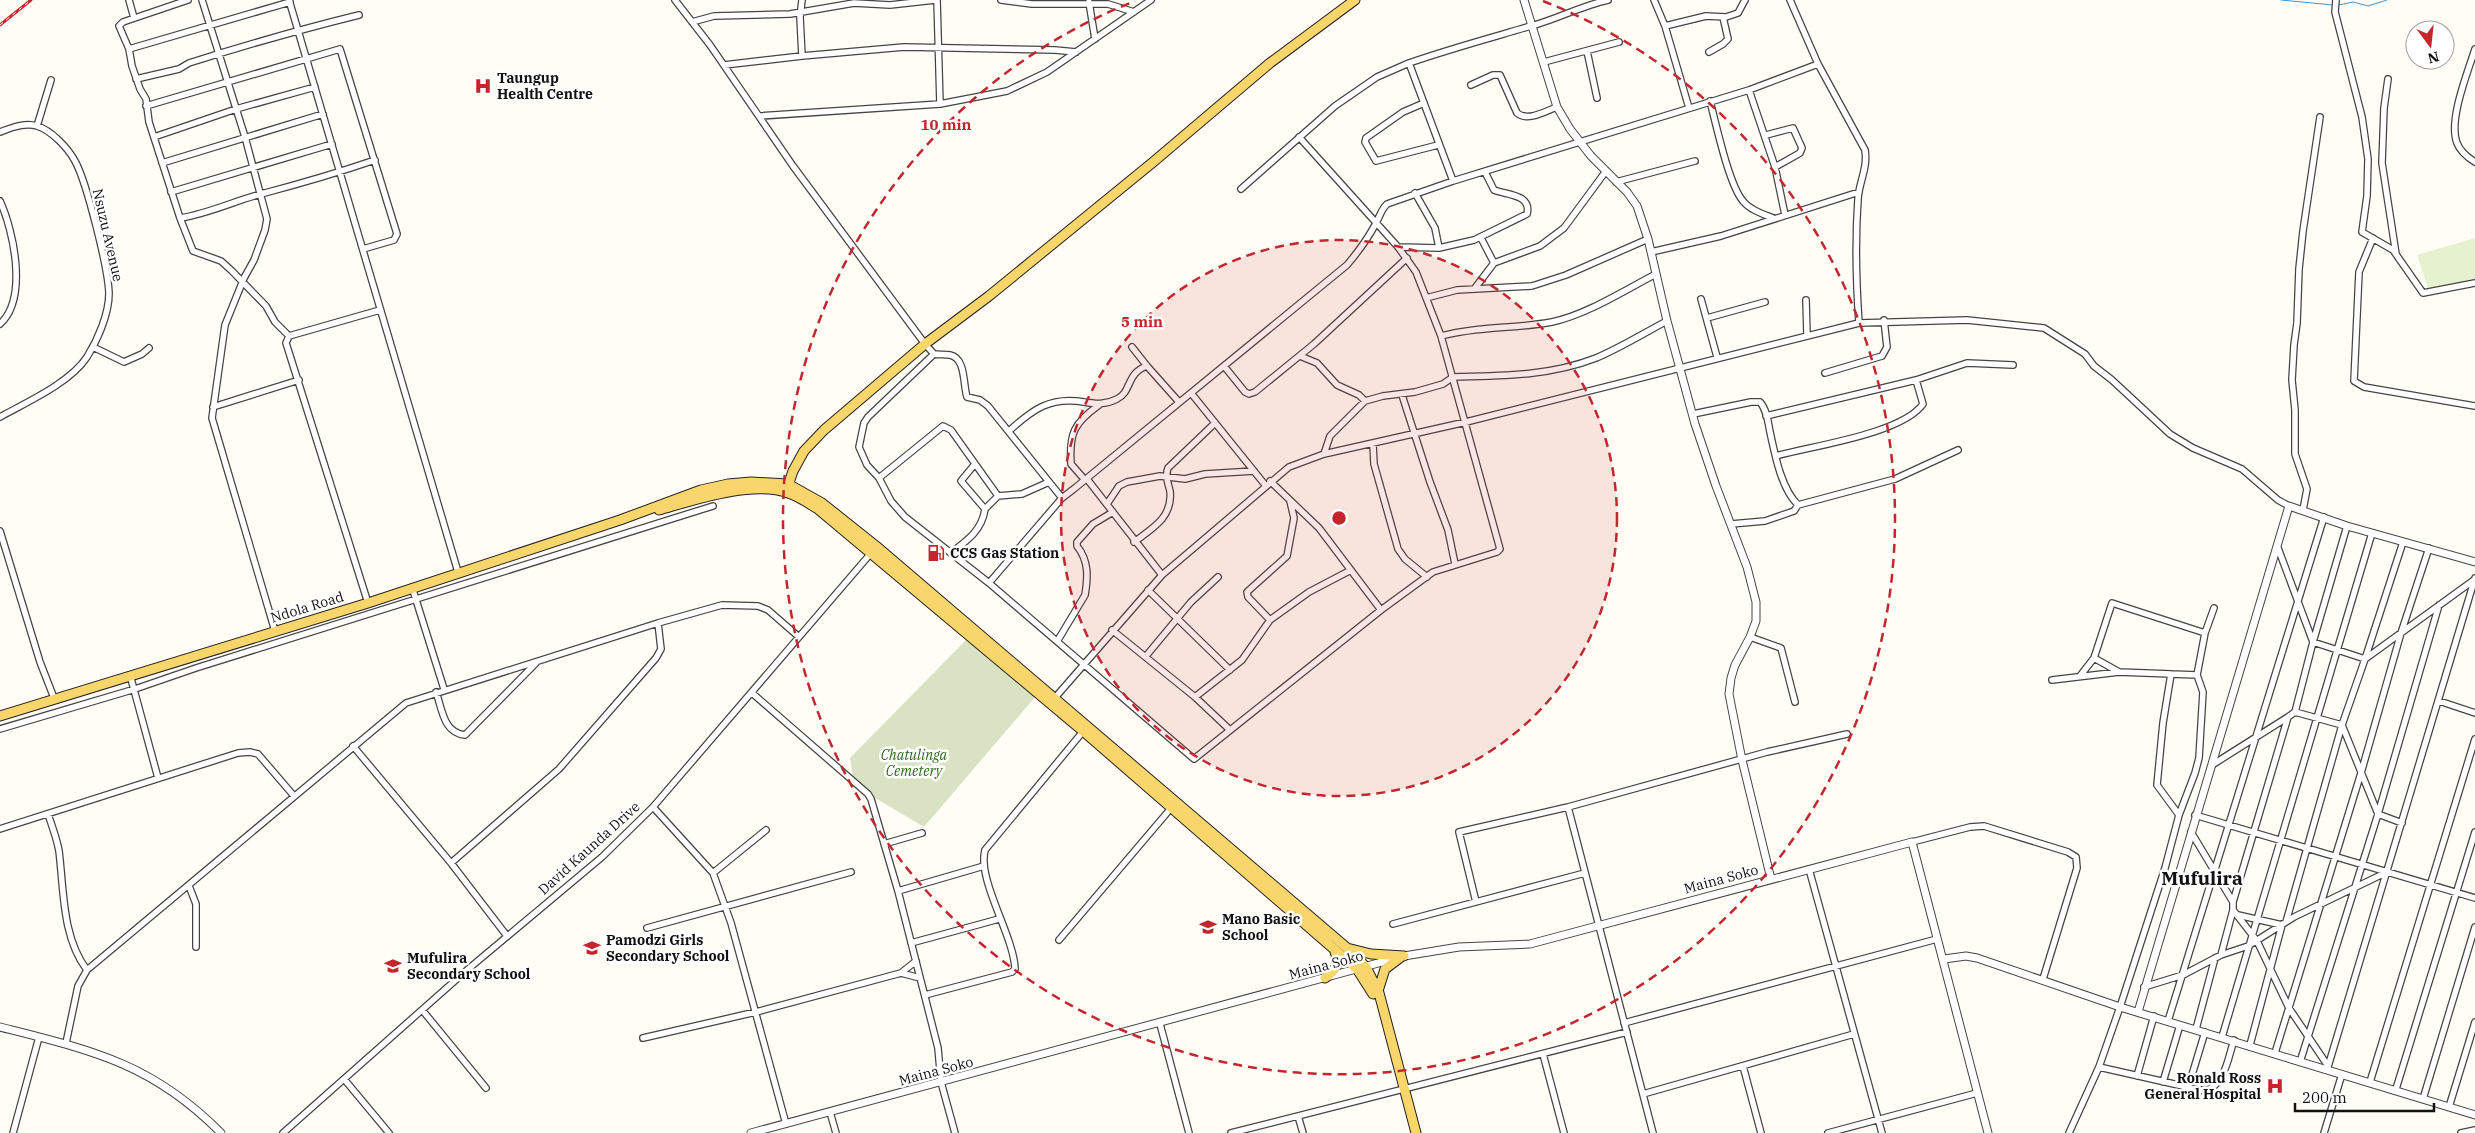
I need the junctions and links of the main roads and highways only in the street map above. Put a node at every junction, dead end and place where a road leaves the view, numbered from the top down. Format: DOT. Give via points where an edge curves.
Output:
graph roads {
  1 [pos="1355,0"];
  2 [pos="787,488"];
  3 [pos="0,716"];
  4 [pos="1173,804"];
  5 [pos="1347,948"];
  6 [pos="1335,951"];
  7 [pos="1361,968"];
  8 [pos="1325,978"];
  9 [pos="1378,991"];
  10 [pos="1387,1021"];
  11 [pos="1416,1133"];
  1 -- 2 [label="main road" via="1270,63 1004,284 925,344 814,440 797,462"];
  2 -- 3 [label="main road, Ndola Road" via="732,492 616,522 368,603"];
  2 -- 4 [label="main road" via="874,550"];
  4 -- 5 [label="main road"];
  4 -- 6 [label="main road"];
  5 -- 7 [label="main road"];
  5 -- 9 [label="main road" via="1371,954 1404,956 1385,969"];
  6 -- 7 [label="main road"];
  6 -- 8 [label="main road" via="1338,964 1334,972"];
  7 -- 9 [label="main road"];
  7 -- 10 [label="main road"];
  9 -- 10 [label="main road"];
  10 -- 11 [label="main road"];
}
